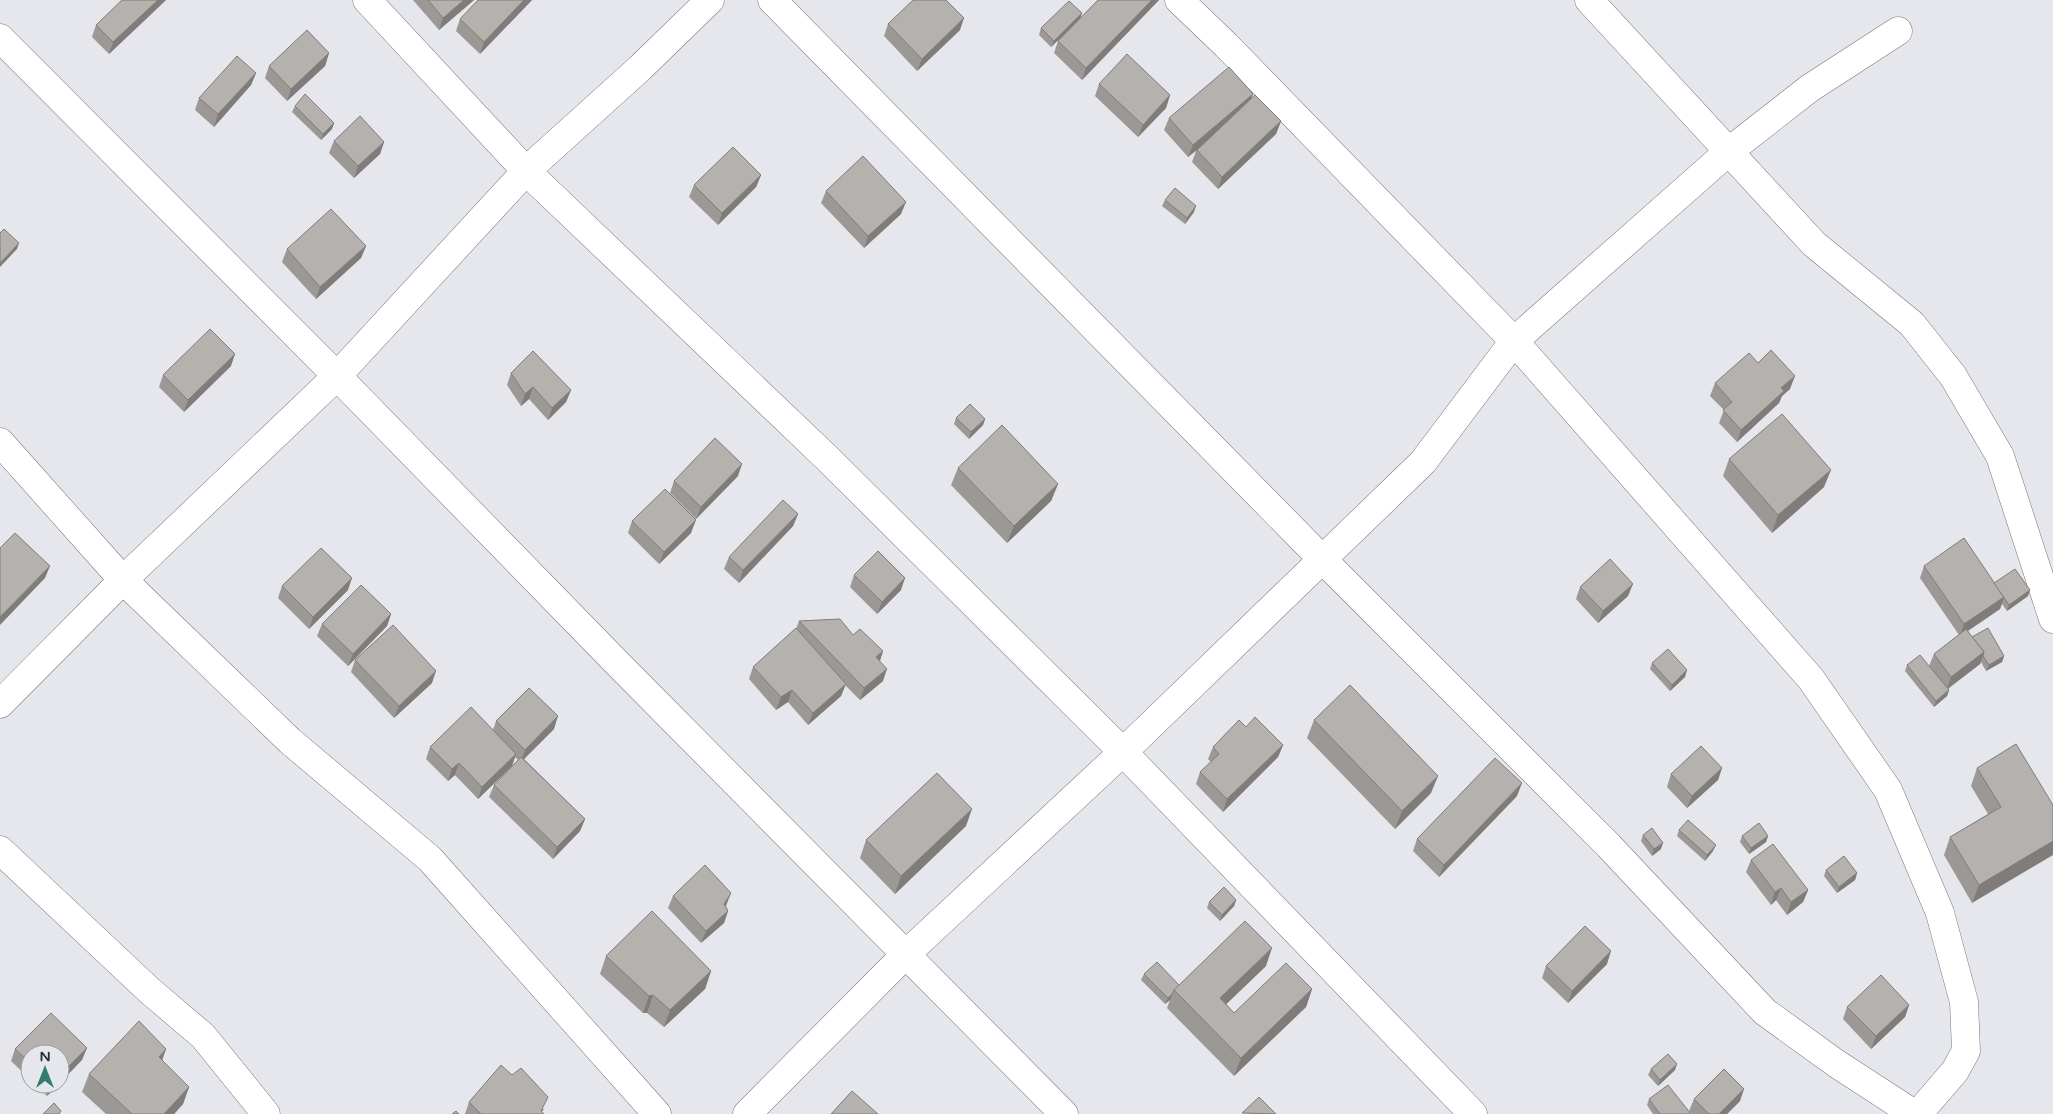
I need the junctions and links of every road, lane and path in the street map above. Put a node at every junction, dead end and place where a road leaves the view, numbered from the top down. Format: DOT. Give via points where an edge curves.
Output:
graph roads {
  1 [pos="367,0"];
  2 [pos="710,0"];
  3 [pos="772,0"];
  4 [pos="1179,0"];
  5 [pos="1589,0"];
  6 [pos="1898,31"];
  7 [pos="0,38"];
  8 [pos="1728,152"];
  9 [pos="526,171"];
  10 [pos="1514,341"];
  11 [pos="337,376"];
  12 [pos="0,442"];
  13 [pos="1322,559"];
  14 [pos="123,580"];
  15 [pos="2053,619"];
  16 [pos="0,704"];
  17 [pos="1123,752"];
  18 [pos="0,850"];
  19 [pos="905,955"];
  20 [pos="266,1114"];
  21 [pos="657,1114"];
  22 [pos="747,1114"];
  23 [pos="1064,1114"];
  24 [pos="1473,1114"];
  25 [pos="1916,1114"];
  1 -- 9 [label="street"];
  2 -- 9 [label="street"];
  3 -- 13 [label="street"];
  4 -- 10 [label="street"];
  5 -- 8 [label="street"];
  6 -- 8 [label="street" via="1810,88"];
  7 -- 11 [label="street"];
  8 -- 10 [label="street"];
  8 -- 15 [label="street" via="1814,244 1912,324 1953,376 2000,456"];
  9 -- 11 [label="street"];
  9 -- 17 [label="street" via="827,458"];
  10 -- 13 [label="street" via="1423,462"];
  10 -- 25 [label="street" via="1811,679 1888,790 1940,913 1964,1002 1966,1051 1955,1071"];
  11 -- 14 [label="street"];
  11 -- 19 [label="street"];
  12 -- 14 [label="street"];
  13 -- 17 [label="street"];
  13 -- 25 [label="street" via="1609,846 1765,1012 1836,1064"];
  14 -- 16 [label="street"];
  14 -- 21 [label="street" via="290,741 430,859"];
  17 -- 19 [label="street"];
  17 -- 24 [label="street"];
  18 -- 20 [label="street" via="203,1036"];
  19 -- 22 [label="street"];
  19 -- 23 [label="street"];
}
